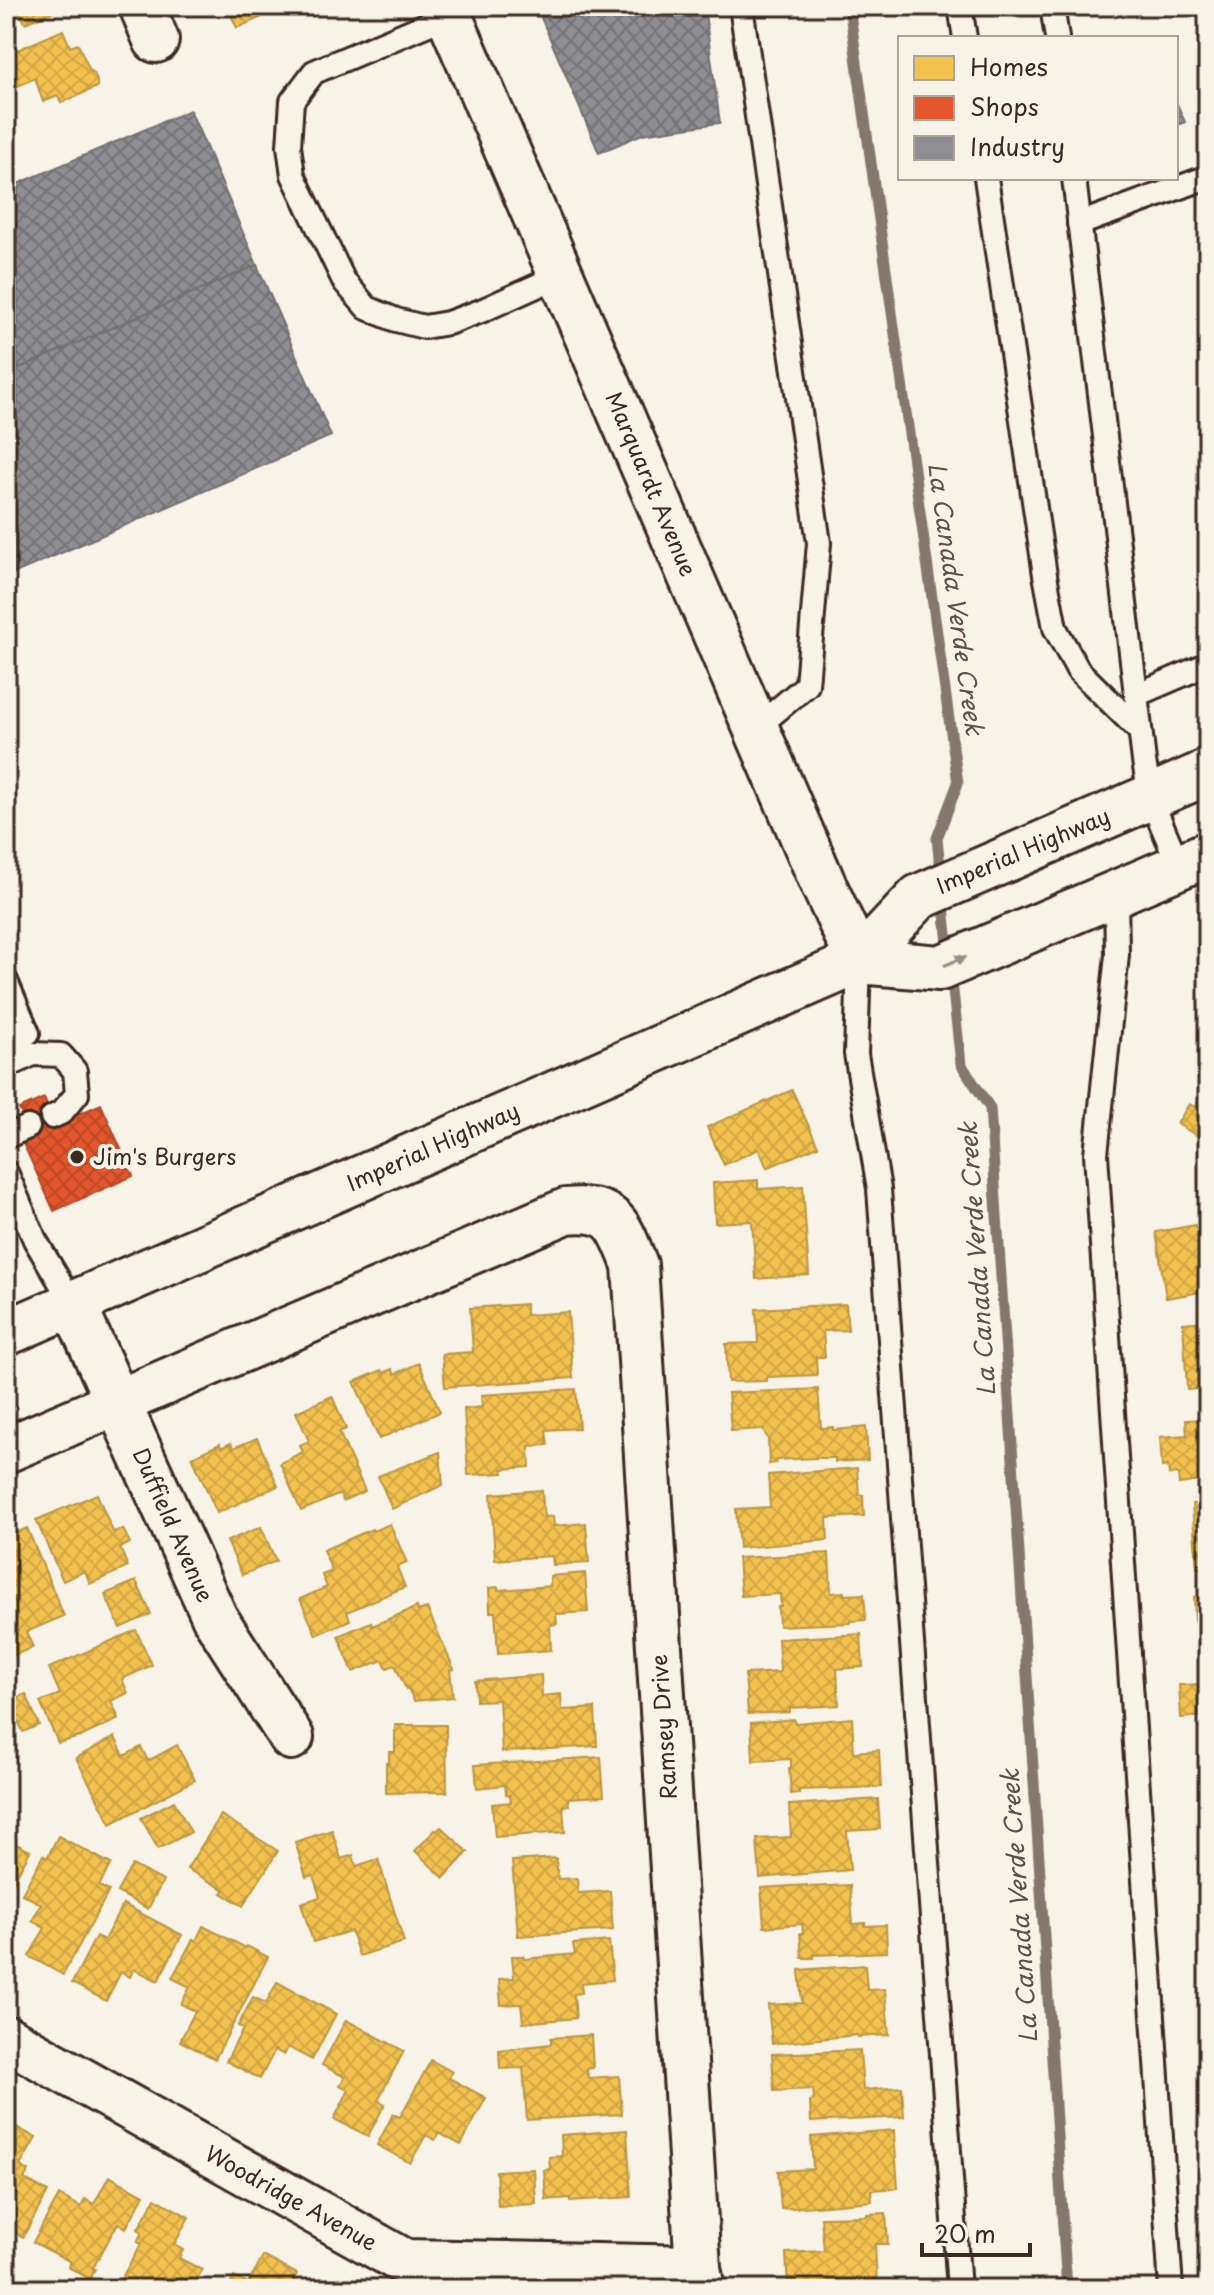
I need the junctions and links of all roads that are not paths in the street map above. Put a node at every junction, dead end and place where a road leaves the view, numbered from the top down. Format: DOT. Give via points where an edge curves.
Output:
graph roads {
  1 [pos="741,6"];
  2 [pos="960,6"];
  3 [pos="1052,6"];
  4 [pos="447,10"];
  5 [pos="965,36"];
  6 [pos="1057,36"];
  7 [pos="1208,177"];
  8 [pos="986,180"];
  9 [pos="1074,180"];
  10 [pos="1079,224"];
  11 [pos="561,275"];
  12 [pos="1208,664"];
  13 [pos="1136,695"];
  14 [pos="756,728"];
  15 [pos="1140,731"];
  16 [pos="1208,772"];
  17 [pos="1150,797"];
  18 [pos="1194,860"];
  19 [pos="1116,893"];
  20 [pos="871,955"];
  21 [pos="6,981"];
  22 [pos="6,1046"];
  23 [pos="6,1067"];
  24 [pos="52,1117"];
  25 [pos="28,1127"];
  26 [pos="6,1137"];
  27 [pos="6,1172"];
  28 [pos="73,1304"];
  29 [pos="6,1333"];
  30 [pos="117,1403"];
  31 [pos="6,1450"];
  32 [pos="291,1737"];
  33 [pos="6,2038"];
  34 [pos="700,2278"];
  35 [pos="959,2289"];
  36 [pos="1171,2289"];
  1 -- 14 [label="lane" via="819,543 807,685"];
  2 -- 5 [label="lane"];
  3 -- 6 [label="lane"];
  4 -- 11 [label="street, Marquardt Avenue"];
  4 -- 11 [label="lane" via="314,72 292,101 293,175 344,281 367,308 396,320 424,327 448,323"];
  7 -- 10 [label="lane"];
  8 -- 15 [label="lane" via="1055,628 1078,670"];
  9 -- 10 [label="lane"];
  10 -- 13 [label="lane"];
  11 -- 14 [label="street, Marquardt Avenue"];
  12 -- 13 [label="lane"];
  13 -- 15 [label="lane"];
  14 -- 20 [label="street, Marquardt Avenue" via="824,886"];
  15 -- 17 [label="lane"];
  16 -- 17 [label="street, Imperial Highway"];
  17 -- 18 [label="lane"];
  17 -- 20 [label="street, Imperial Highway" via="919,897"];
  18 -- 19 [label="street, Imperial Highway"];
  20 -- 19 [label="street, Imperial Highway, one-way" via="940,968"];
  19 -- 36 [label="lane" via="1117,955 1096,1154"];
  20 -- 28 [label="street, Imperial Highway"];
  20 -- 35 [label="lane" via="856,1054 879,1189"];
  21 -- 22 [label="lane" via="28,1033"];
  23 -- 24 [label="lane" via="33,1054 61,1055 75,1071 77,1094"];
  25 -- 26 [label="lane"];
  27 -- 28 [label="lane" via="35,1240"];
  28 -- 29 [label="street, Imperial Highway"];
  28 -- 30 [label="street, Duffield Avenue"];
  30 -- 31 [label="street"];
  30 -- 32 [label="street, Duffield Avenue" via="215,1618"];
  30 -- 34 [label="street, Ramsey Drive" via="566,1211 587,1208 603,1213 622,1232 635,1265"];
  33 -- 34 [label="street, Woodridge Avenue" via="405,2262"];
}
